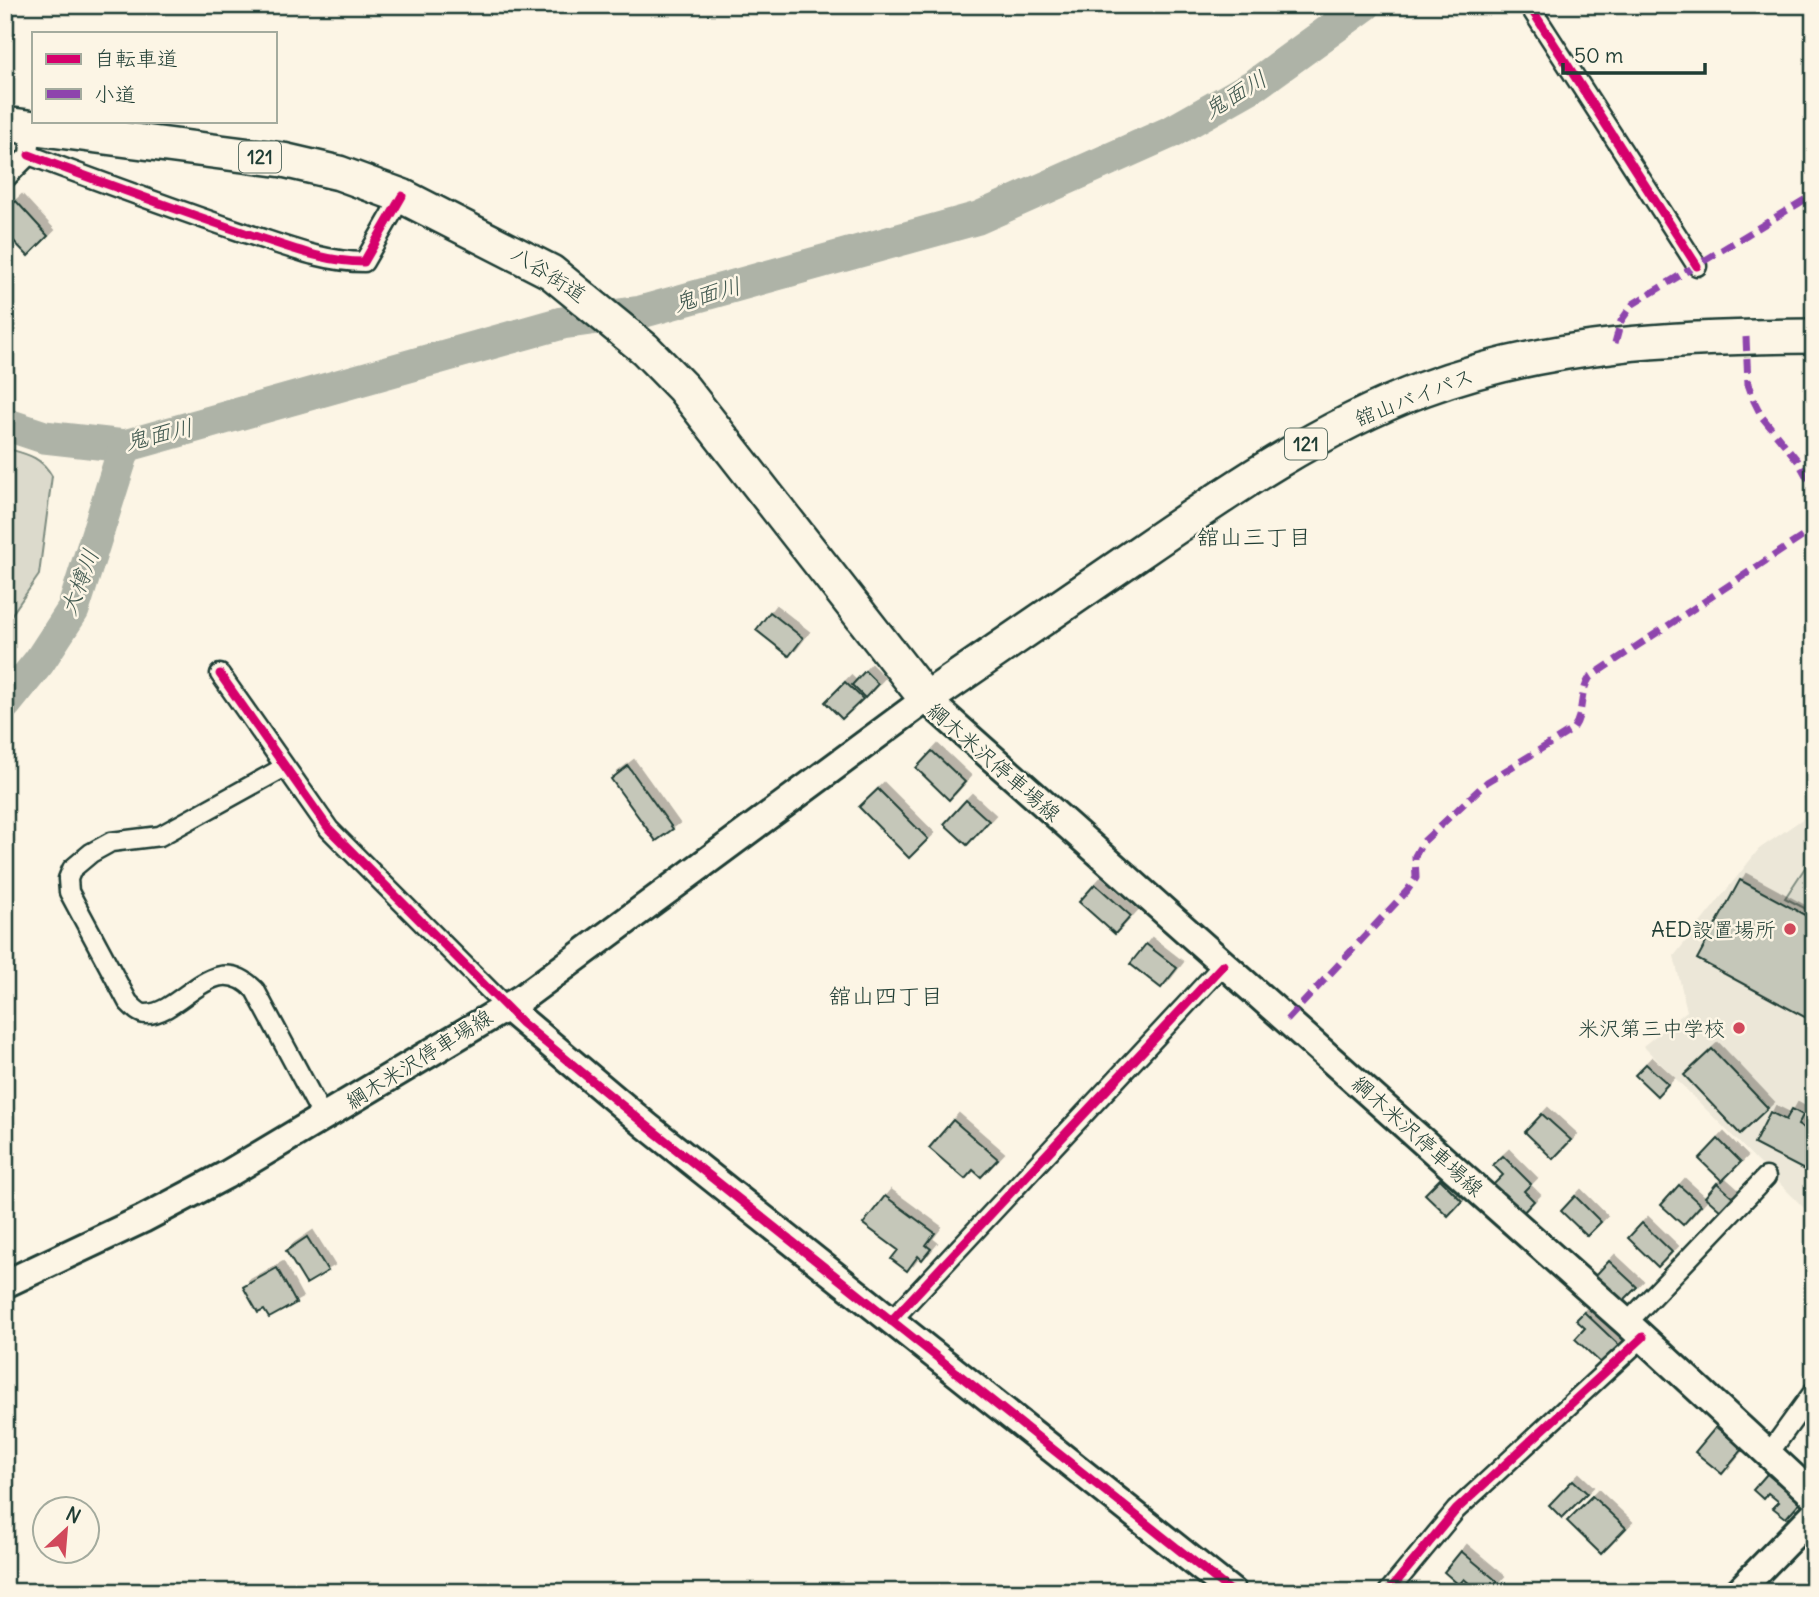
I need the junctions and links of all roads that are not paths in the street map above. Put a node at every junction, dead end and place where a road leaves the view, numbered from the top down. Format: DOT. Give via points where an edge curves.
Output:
graph roads {
  1 [pos="1532,5"];
  2 [pos="22,135"];
  3 [pos="5,179"];
  4 [pos="402,196"];
  5 [pos="1697,266"];
  6 [pos="1814,336"];
  7 [pos="220,674"];
  8 [pos="926,699"];
  9 [pos="283,768"];
  10 [pos="1223,965"];
  11 [pos="505,1006"];
  12 [pos="324,1119"];
  13 [pos="1766,1177"];
  14 [pos="5,1284"];
  15 [pos="891,1321"];
  16 [pos="1635,1330"];
  17 [pos="1814,1391"];
  18 [pos="1770,1452"];
  19 [pos="1814,1496"];
  20 [pos="1814,1514"];
  21 [pos="1232,1592"];
  22 [pos="1388,1592"];
  23 [pos="1738,1592"];
  1 -- 5 [label="street"];
  2 -- 3 [label="street"];
  2 -- 4 [label="highway, 八谷街道 / 121" via="283,160 340,173"];
  2 -- 4 [label="street" via="172,208 313,255 351,262 363,262"];
  4 -- 8 [label="highway, 八谷街道 / 121" via="551,272 645,349 683,388"];
  6 -- 8 [label="highway, 舘山バイパス / 121" via="1615,343 1490,369 1424,389 1301,447 1238,485"];
  7 -- 9 [label="street"];
  8 -- 10 [label="main road, 綱木米沢停車場線"];
  8 -- 11 [label="main road, 綱木米沢停車場線" via="577,958"];
  9 -- 11 [label="street" via="329,829"];
  9 -- 12 [label="street" via="160,836 111,842 91,853 72,869 69,892 128,1002 139,1012 160,1009 223,975 236,976 255,990"];
  10 -- 15 [label="street"];
  10 -- 16 [label="main road, 綱木米沢停車場線"];
  11 -- 12 [label="main road, 綱木米沢停車場線"];
  11 -- 15 [label="main road"];
  12 -- 14 [label="main road, 綱木米沢停車場線" via="143,1219"];
  13 -- 16 [label="street"];
  15 -- 21 [label="main road"];
  16 -- 18 [label="main road, 綱木米沢停車場線"];
  16 -- 22 [label="street" via="1436,1531"];
  17 -- 18 [label="street"];
  18 -- 19 [label="main road, 綱木米沢停車場線"];
  20 -- 23 [label="main road"];
}
